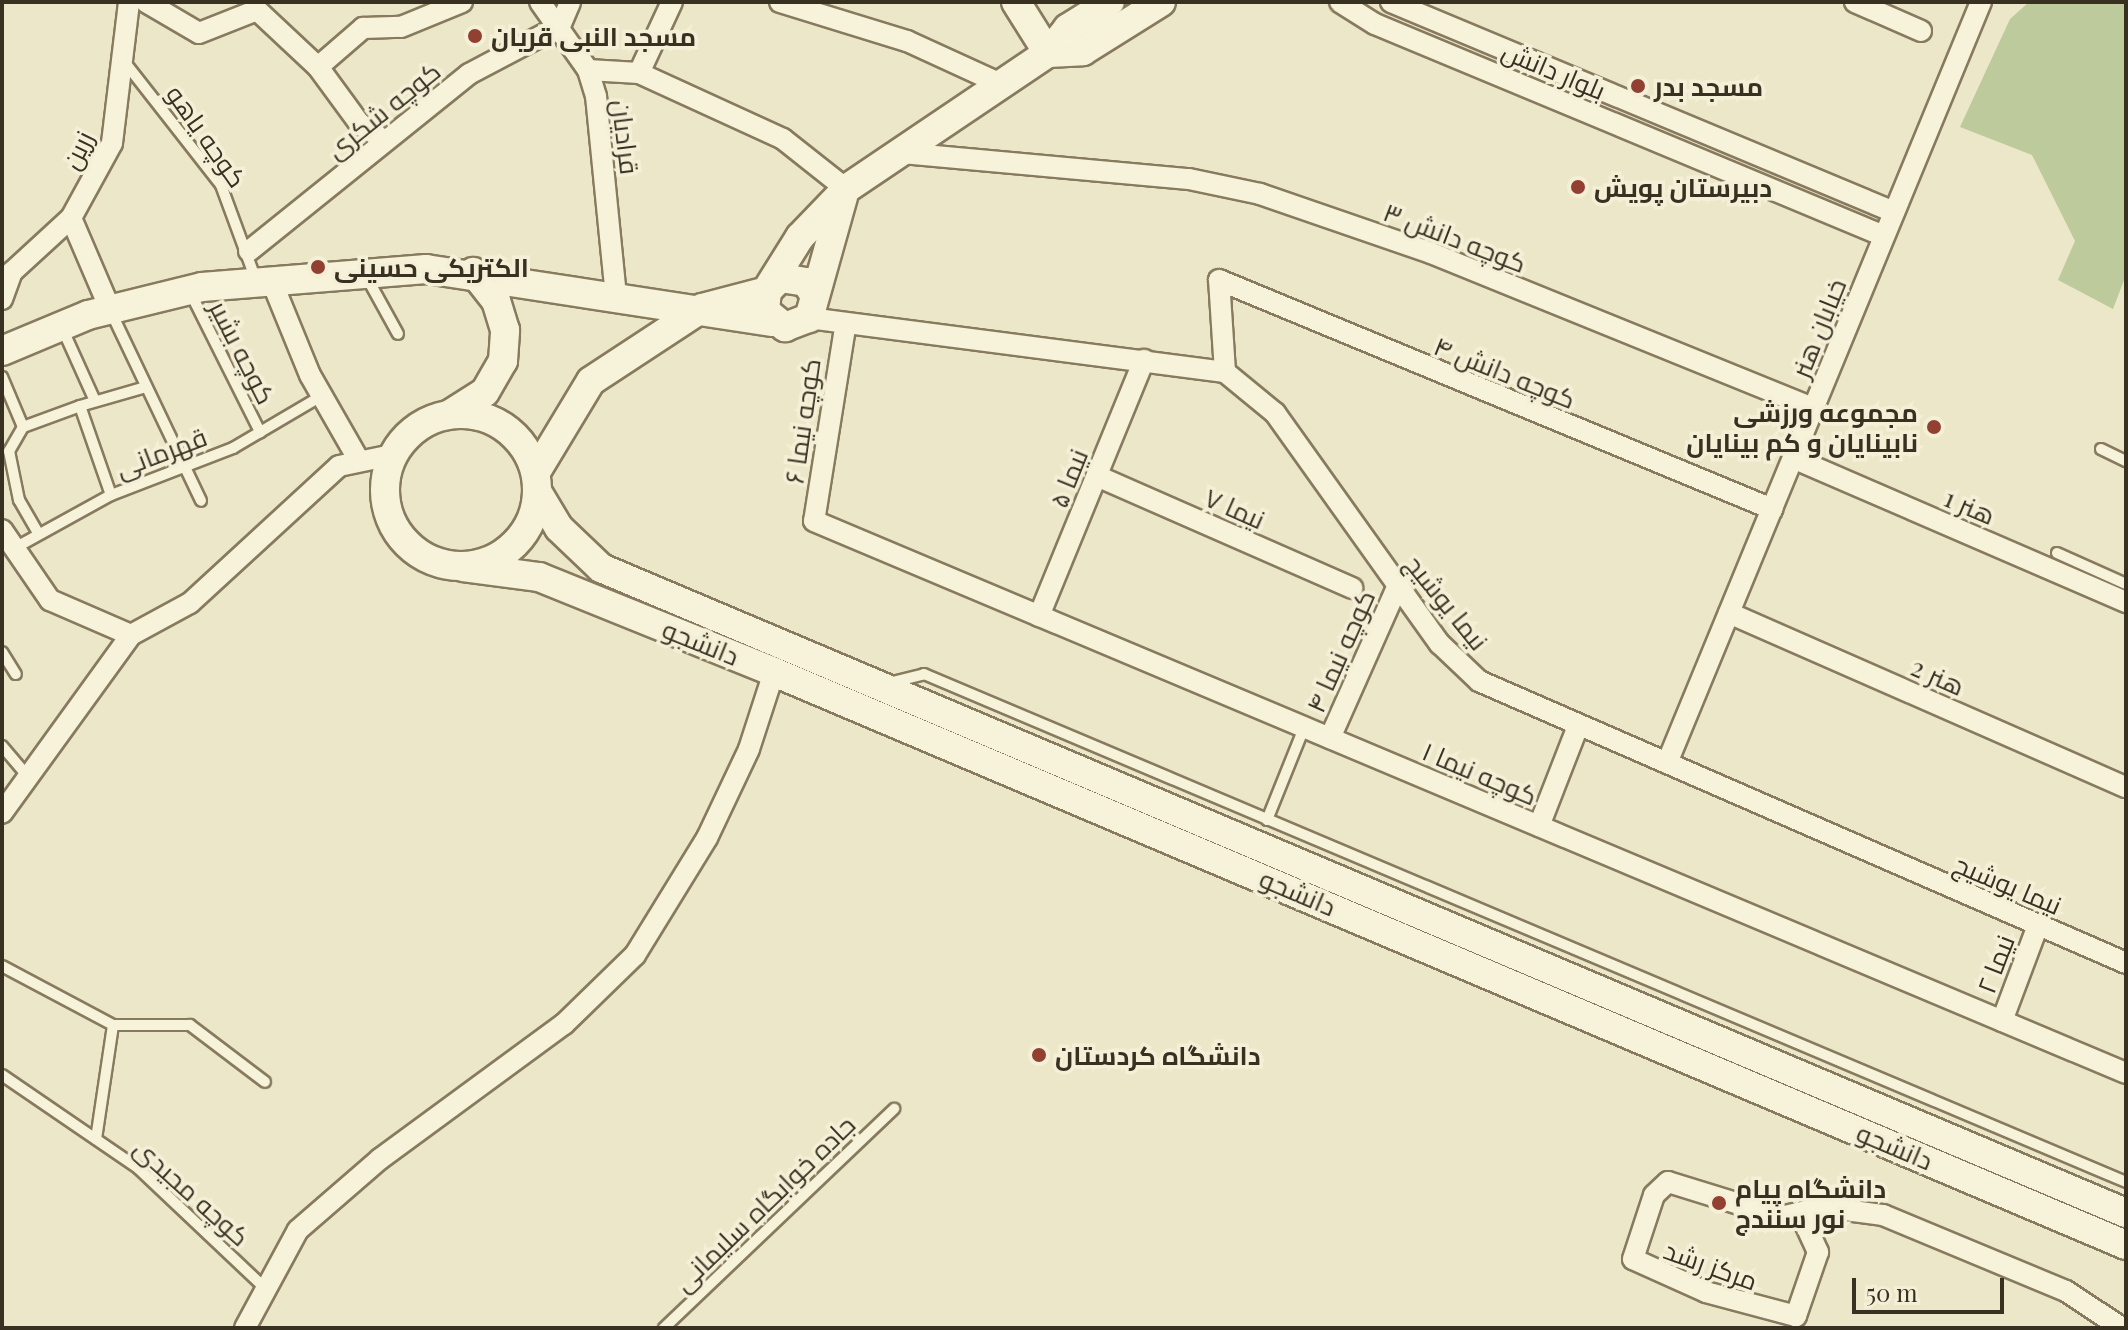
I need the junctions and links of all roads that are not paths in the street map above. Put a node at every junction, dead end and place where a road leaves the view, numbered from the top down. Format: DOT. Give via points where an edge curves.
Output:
graph roads {
  1 [pos="129,2"];
  2 [pos="146,2"];
  3 [pos="462,2"];
  4 [pos="540,2"];
  5 [pos="570,2"];
  6 [pos="672,2"];
  7 [pos="780,2"];
  8 [pos="1016,2"];
  9 [pos="1110,2"];
  10 [pos="1161,2"];
  11 [pos="1340,2"];
  12 [pos="1384,2"];
  13 [pos="1391,2"];
  14 [pos="1855,2"];
  15 [pos="1981,2"];
  16 [pos="1994,2"];
  17 [pos="1972,23"];
  18 [pos="1375,24"];
  19 [pos="560,26"];
  20 [pos="1921,31"];
  21 [pos="1048,53"];
  22 [pos="127,65"];
  23 [pos="318,67"];
  24 [pos="588,70"];
  25 [pos="639,73"];
  26 [pos="1001,84"];
  27 [pos="383,140"];
  28 [pos="902,153"];
  29 [pos="846,189"];
  30 [pos="1894,212"];
  31 [pos="71,218"];
  32 [pos="1884,236"];
  33 [pos="249,251"];
  34 [pos="7,266"];
  35 [pos="473,272"];
  36 [pos="365,274"];
  37 [pos="264,282"];
  38 [pos="768,288"];
  39 [pos="189,290"];
  40 [pos="616,295"];
  41 [pos="2,299"];
  42 [pos="811,306"];
  43 [pos="702,308"];
  44 [pos="110,309"];
  45 [pos="773,322"];
  46 [pos="62,326"];
  47 [pos="845,328"];
  48 [pos="398,334"];
  49 [pos="2,353"];
  50 [pos="1144,360"];
  51 [pos="1225,372"];
  52 [pos="146,387"];
  53 [pos="323,395"];
  54 [pos="95,401"];
  55 [pos="80,406"];
  56 [pos="1813,408"];
  57 [pos="450,414"];
  58 [pos="23,427"];
  59 [pos="260,432"];
  60 [pos="2101,449"];
  61 [pos="392,455"];
  62 [pos="357,457"];
  63 [pos="1793,458"];
  64 [pos="2126,461"];
  65 [pos="185,466"];
  66 [pos="1097,476"];
  67 [pos="537,483"];
  68 [pos="111,495"];
  69 [pos="201,501"];
  70 [pos="1772,509"];
  71 [pos="814,521"];
  72 [pos="2,530"];
  73 [pos="39,534"];
  74 [pos="13,549"];
  75 [pos="2057,553"];
  76 [pos="463,567"];
  77 [pos="2126,584"];
  78 [pos="1398,585"];
  79 [pos="1352,588"];
  80 [pos="2126,602"];
  81 [pos="1729,613"];
  82 [pos="1039,616"];
  83 [pos="131,635"];
  84 [pos="2,652"];
  85 [pos="774,672"];
  86 [pos="16,674"];
  87 [pos="884,686"];
  88 [pos="1578,726"];
  89 [pos="1304,728"];
  90 [pos="1330,738"];
  91 [pos="2,746"];
  92 [pos="1667,763"];
  93 [pos="29,778"];
  94 [pos="2126,787"];
  95 [pos="2,813"];
  96 [pos="1267,820"];
  97 [pos="1539,826"];
  98 [pos="2038,925"];
  99 [pos="2126,963"];
  100 [pos="2,966"];
  101 [pos="2002,1021"];
  102 [pos="113,1025"];
  103 [pos="2126,1073"];
  104 [pos="2,1075"];
  105 [pos="265,1082"];
  106 [pos="894,1109"];
  107 [pos="96,1139"];
  108 [pos="2126,1182"];
  109 [pos="2126,1213"];
  110 [pos="1801,1215"];
  111 [pos="2126,1245"];
  112 [pos="269,1292"];
  113 [pos="245,1328"];
  114 [pos="664,1328"];
  115 [pos="2122,1328"];
  1 -- 22 [label="street, زرین"];
  2 -- 23 [label="street" via="199,33 257,10"];
  3 -- 23 [label="street" via="401,27 363,28"];
  4 -- 19 [label="street, قرادیان"];
  5 -- 19 [label="street"];
  6 -- 25 [label="street"];
  7 -- 26 [label="street" via="907,41"];
  8 -- 21 [label="street"];
  9 -- 21 [label="street" via="1068,28"];
  10 -- 21 [label="street" via="1083,51"];
  11 -- 18 [label="street, بلوار دانش"];
  12 -- 18 [label="street"];
  13 -- 30 [label="street, بلوار دانش"];
  14 -- 20 [label="street"];
  15 -- 17 [label="street, خیابان هنر"];
  16 -- 17 [label="street"];
  17 -- 30 [label="street, خیابان هنر"];
  18 -- 32 [label="street, بلوار دانش"];
  19 -- 24 [label="street, قرادیان"];
  19 -- 27 [label="street, کوچه شکری" via="469,74"];
  21 -- 26 [label="street"];
  22 -- 31 [label="street, زرین" via="112,143"];
  22 -- 33 [label="lane, کوچه یاهو" via="221,185"];
  23 -- 27 [label="street" via="350,113"];
  24 -- 25 [label="street"];
  24 -- 40 [label="street, قرادیان" via="602,124"];
  25 -- 29 [label="street" via="783,139"];
  26 -- 28 [label="street"];
  27 -- 33 [label="street, کوچه شکری"];
  28 -- 29 [label="street"];
  28 -- 56 [label="street, کوچه دانش ۳" via="1189,179 1260,194 1431,253"];
  29 -- 38 [label="street" via="800,237"];
  29 -- 42 [label="street"];
  30 -- 32 [label="street, خیابان هنر"];
  31 -- 34 [label="street, زرین"];
  31 -- 44 [label="street"];
  32 -- 56 [label="street, خیابان هنر"];
  33 -- 37 [label="lane, کوچه یاهو"];
  34 -- 41 [label="street"];
  35 -- 36 [label="street"];
  35 -- 40 [label="street"];
  35 -- 57 [label="street" via="501,316 503,361 485,392"];
  36 -- 37 [label="street"];
  36 -- 48 [label="lane"];
  37 -- 39 [label="street"];
  37 -- 53 [label="street"];
  38 -- 42 [label="street" via="793,277"];
  38 -- 43 [label="street"];
  38 -- 45 [label="street" via="765,311"];
  39 -- 44 [label="street"];
  39 -- 59 [label="lane, کوچه بشیر"];
  40 -- 43 [label="street"];
  42 -- 45 [label="street" via="785,327"];
  42 -- 47 [label="street"];
  43 -- 45 [label="street"];
  43 -- 67 [label="street" via="591,381"];
  44 -- 46 [label="street"];
  44 -- 52 [label="lane"];
  46 -- 49 [label="street"];
  46 -- 54 [label="lane"];
  47 -- 50 [label="street"];
  47 -- 71 [label="street, کوچه نیما ۶"];
  49 -- 58 [label="lane"];
  50 -- 51 [label="street"];
  50 -- 66 [label="street, نیما ۵"];
  51 -- 70 [label="street, کوچه دانش ۴" via="1219,280"];
  51 -- 78 [label="street, نیما یوشیج" via="1281,421"];
  52 -- 54 [label="lane"];
  52 -- 65 [label="lane"];
  53 -- 59 [label="lane, قهرمانی"];
  53 -- 62 [label="street"];
  54 -- 55 [label="lane"];
  55 -- 58 [label="lane"];
  55 -- 68 [label="lane"];
  56 -- 63 [label="street, خیابان هنر"];
  57 -- 61 [label="street" via="427,421"];
  57 -- 67 [label="street" via="473,415 513,434"];
  58 -- 73 [label="lane" via="9,451 19,500"];
  59 -- 65 [label="lane, قهرمانی"];
  60 -- 64 [label="lane"];
  61 -- 62 [label="street"];
  61 -- 76 [label="street" via="384,480 396,531 413,551"];
  62 -- 83 [label="street" via="190,603"];
  63 -- 70 [label="street, خیابان هنر"];
  63 -- 80 [label="street, هنر 1"];
  65 -- 68 [label="lane, قهرمانی"];
  65 -- 69 [label="lane"];
  66 -- 79 [label="street, نیما ۷"];
  66 -- 82 [label="street, نیما ۵"];
  67 -- 76 [label="street" via="522,537 486,563"];
  67 -- 87 [label="street, دانشجو" via="559,528 601,568"];
  68 -- 73 [label="lane, قهرمانی"];
  70 -- 81 [label="street, خیابان هنر"];
  71 -- 82 [label="street, کوچه نیما ۱"];
  72 -- 74 [label="street"];
  73 -- 74 [label="lane, قهرمانی"];
  74 -- 83 [label="street" via="50,600"];
  75 -- 77 [label="lane"];
  76 -- 85 [label="street, دانشجو" via="539,577"];
  78 -- 88 [label="street, نیما یوشیج" via="1440,644 1479,681"];
  78 -- 90 [label="street, کوچه نیما ۴"];
  81 -- 92 [label="street, خیابان هنر"];
  81 -- 94 [label="street, هنر 2"];
  82 -- 89 [label="street, کوچه نیما ۱"];
  83 -- 93 [label="street"];
  84 -- 86 [label="lane"];
  85 -- 111 [label="street, دانشجو"];
  85 -- 112 [label="street" via="749,749 707,838 635,955 564,1024 380,1159 298,1230"];
  87 -- 96 [label="lane" via="924,674"];
  87 -- 109 [label="street, دانشجو"];
  88 -- 92 [label="street, نیما یوشیج"];
  88 -- 97 [label="street"];
  89 -- 90 [label="street, کوچه نیما ۱"];
  89 -- 96 [label="lane, کوچه نیما ۴"];
  90 -- 97 [label="street, کوچه نیما ۱"];
  91 -- 93 [label="lane"];
  92 -- 98 [label="street, نیما یوشیج"];
  93 -- 95 [label="street"];
  96 -- 108 [label="lane"];
  97 -- 101 [label="street, کوچه نیما ۱"];
  98 -- 99 [label="street, نیما یوشیج"];
  98 -- 101 [label="street, نیما ۲"];
  100 -- 102 [label="lane"];
  101 -- 103 [label="street, کوچه نیما ۱"];
  102 -- 105 [label="lane" via="190,1025"];
  102 -- 107 [label="lane"];
  104 -- 107 [label="lane, کوچه مجیدی"];
  106 -- 114 [label="lane, جاده خوابگاه سلیمانی"];
  107 -- 112 [label="lane, کوچه مجیدی" via="138,1168"];
  110 -- 110 [label="street, مرکز رشد" via="1781,1217 1668,1182 1654,1195 1633,1259 1706,1292 1796,1316 1818,1252"];
  110 -- 115 [label="street, مرکز رشد" via="1849,1209 1911,1224 2066,1291"];
  112 -- 113 [label="street"];
}
